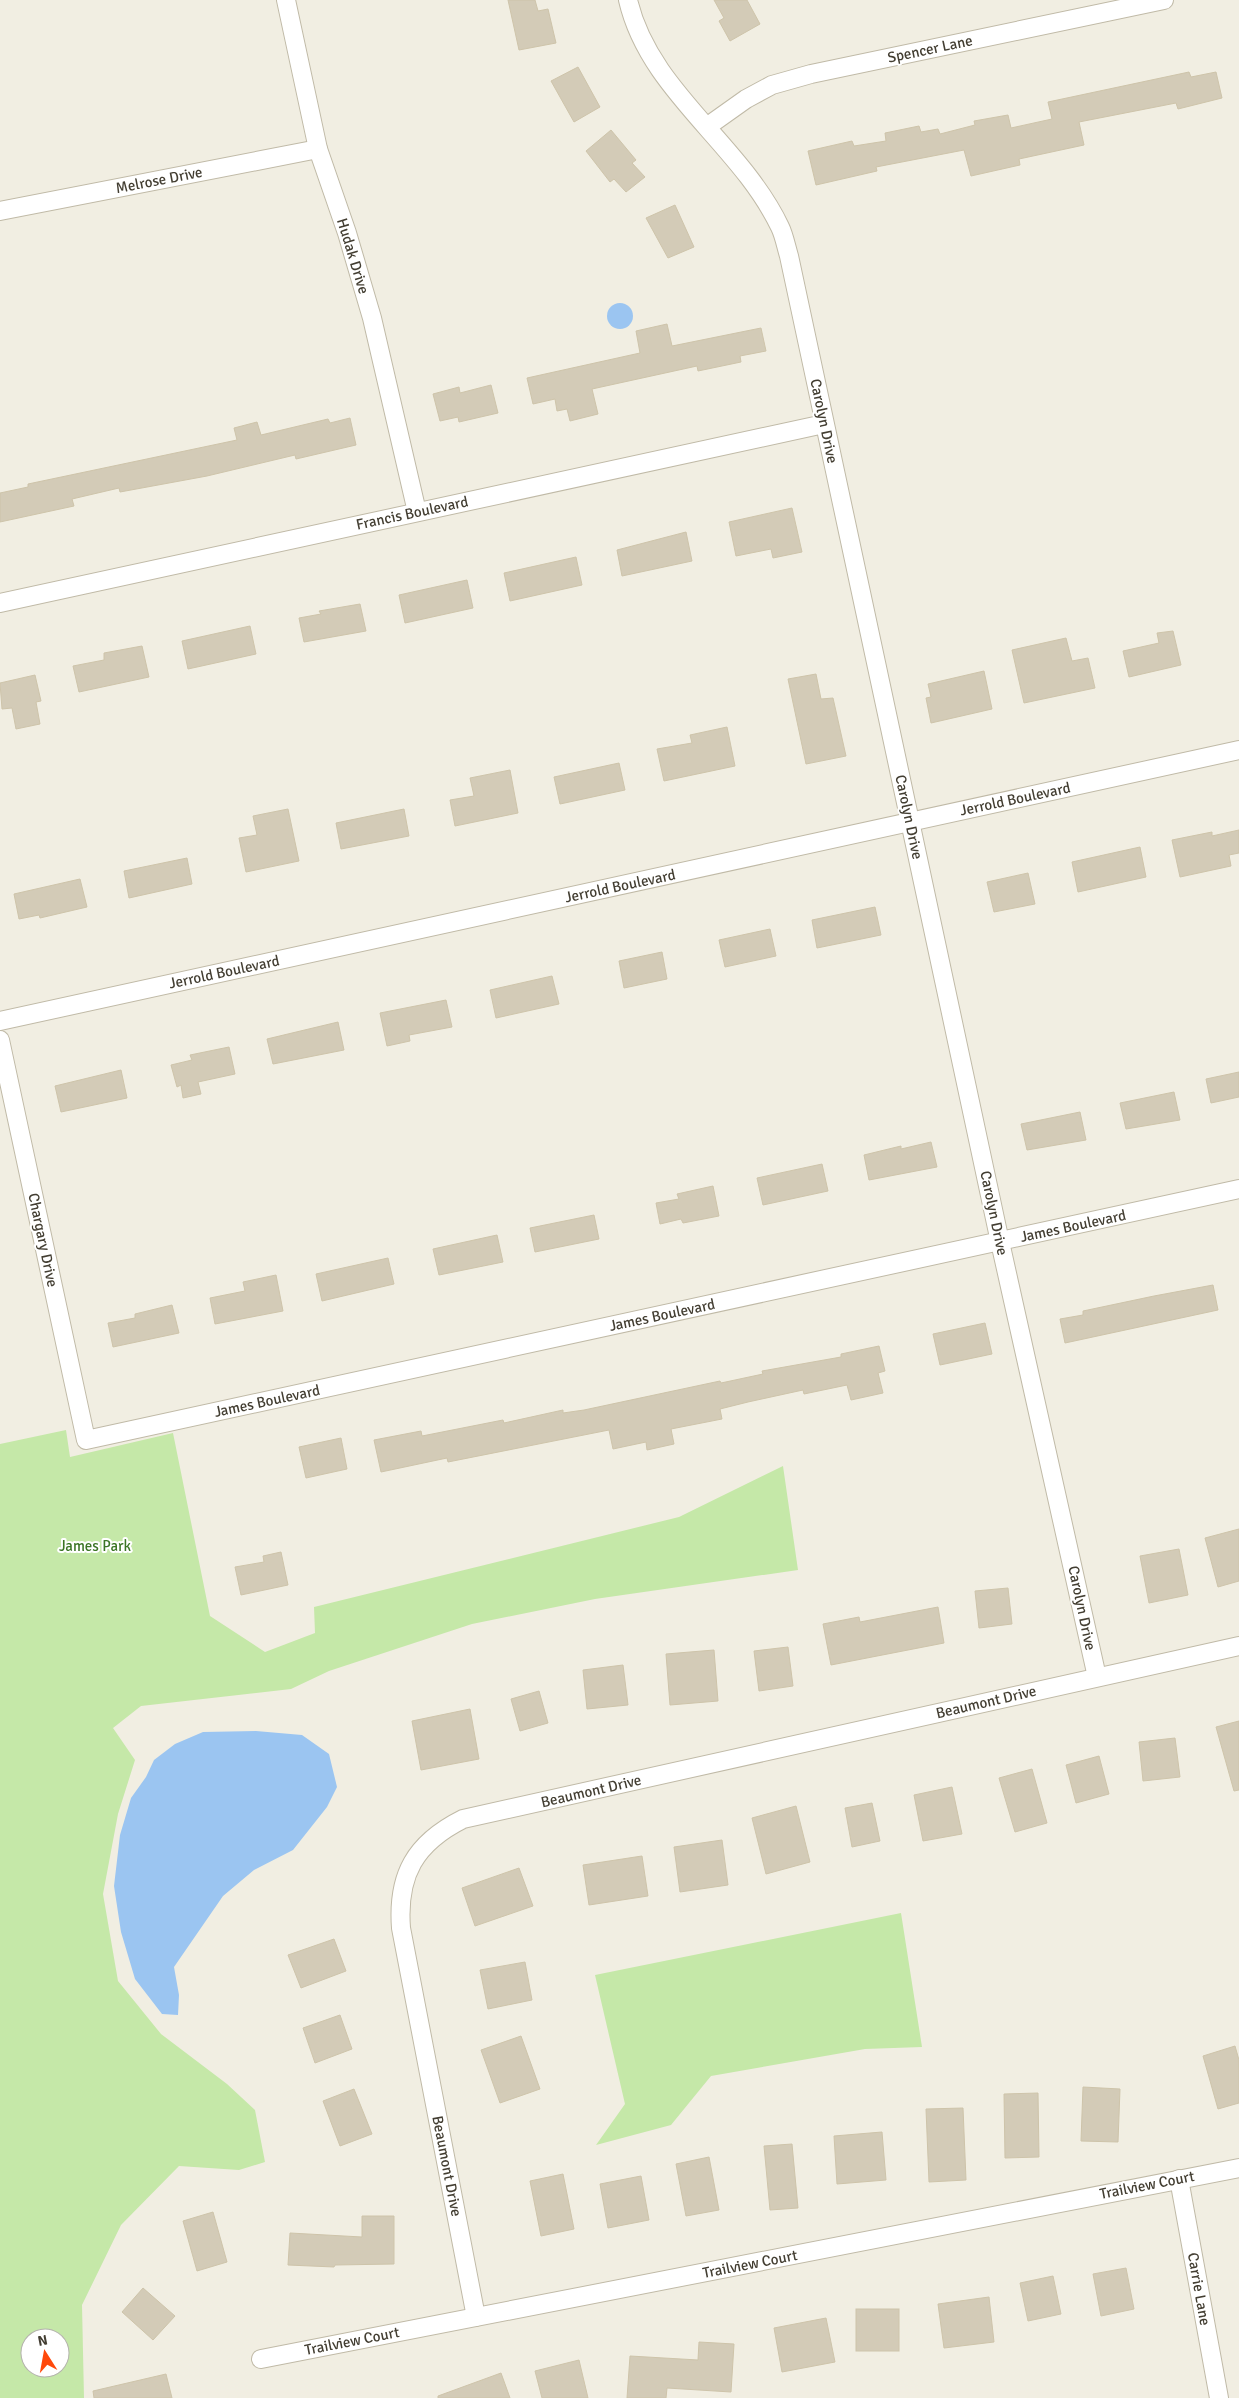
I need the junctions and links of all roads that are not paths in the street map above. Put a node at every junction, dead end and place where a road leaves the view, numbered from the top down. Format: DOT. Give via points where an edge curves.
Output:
graph roads {
  1 [pos="286,0"];
  2 [pos="628,0"];
  3 [pos="1164,0"];
  4 [pos="708,126"];
  5 [pos="318,149"];
  6 [pos="0,211"];
  7 [pos="824,424"];
  8 [pos="417,512"];
  9 [pos="0,603"];
  10 [pos="1239,750"];
  11 [pos="910,822"];
  12 [pos="0,1020"];
  13 [pos="0,1040"];
  14 [pos="1239,1189"];
  15 [pos="1000,1242"];
  16 [pos="86,1440"];
  17 [pos="1239,1646"];
  18 [pos="1097,1677"];
  19 [pos="1239,2168"];
  20 [pos="1179,2179"];
  21 [pos="476,2317"];
  22 [pos="261,2359"];
  23 [pos="1219,2398"];
  1 -- 5 [label="street, Hudak Drive"];
  2 -- 4 [label="street, Carolyn Drive" via="631,15 658,70"];
  3 -- 4 [label="street, Spencer Lane" via="811,74 780,83 746,99"];
  4 -- 7 [label="street, Carolyn Drive" via="750,178 780,228"];
  5 -- 6 [label="street, Melrose Drive"];
  5 -- 8 [label="street, Hudak Drive" via="372,318"];
  7 -- 8 [label="street, Francis Boulevard"];
  7 -- 11 [label="street, Carolyn Drive"];
  8 -- 9 [label="street, Francis Boulevard"];
  10 -- 11 [label="street, Jerrold Boulevard"];
  11 -- 12 [label="street, Jerrold Boulevard"];
  11 -- 15 [label="street, Carolyn Drive"];
  13 -- 16 [label="street, Chargary Drive"];
  14 -- 15 [label="street, James Boulevard"];
  15 -- 16 [label="street, James Boulevard"];
  15 -- 18 [label="street, Carolyn Drive"];
  17 -- 18 [label="street, Beaumont Drive"];
  18 -- 21 [label="street, Beaumont Drive" via="463,1819 427,1842 412,1860 403,1882 399,1905 401,1928"];
  19 -- 20 [label="street, Trailview Court"];
  20 -- 21 [label="street, Trailview Court"];
  20 -- 23 [label="street, Carrie Lane"];
  21 -- 22 [label="street, Trailview Court"];
}
